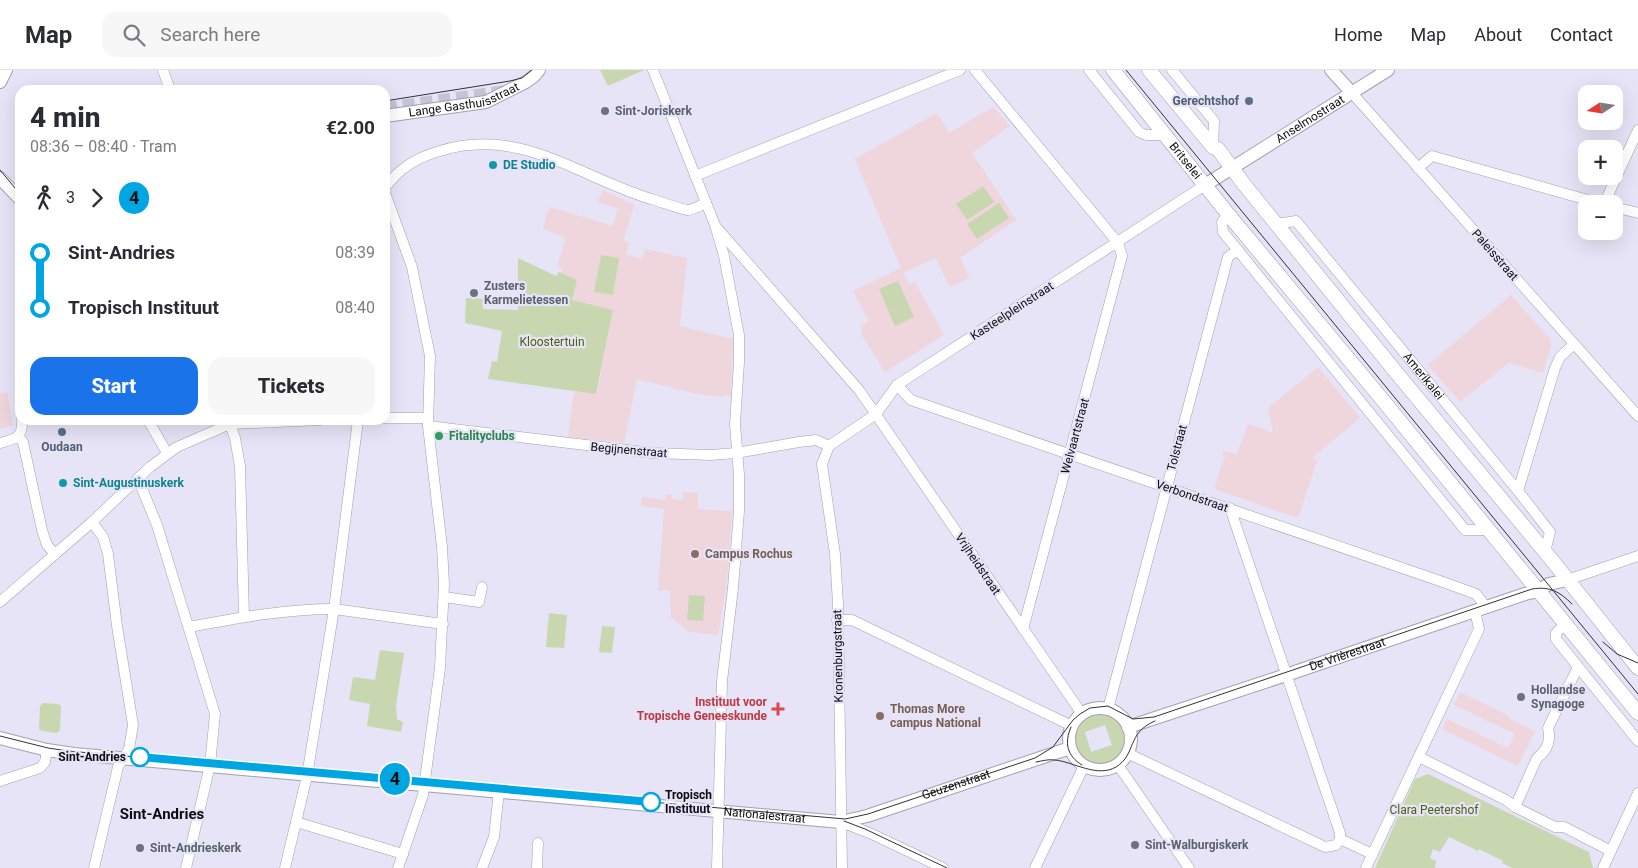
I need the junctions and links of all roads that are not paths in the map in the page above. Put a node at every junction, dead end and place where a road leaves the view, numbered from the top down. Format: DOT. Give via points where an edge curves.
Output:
graph roads {
  1 [pos="6,70"];
  2 [pos="163,70"];
  3 [pos="960,70"];
  4 [pos="975,70"];
  5 [pos="1089,70"];
  6 [pos="1113,70"];
  7 [pos="1149,70"];
  8 [pos="1172,70"];
  9 [pos="1331,70"];
  10 [pos="1388,70"];
  11 [pos="539,71"];
  12 [pos="655,71"];
  13 [pos="0,82"];
  14 [pos="168,85"];
  15 [pos="1352,94"];
  16 [pos="390,115"];
  17 [pos="1638,130"];
  18 [pos="1166,135"];
  19 [pos="1213,147"];
  20 [pos="1418,168"];
  21 [pos="1232,169"];
  22 [pos="695,176"];
  23 [pos="0,178"];
  24 [pos="390,182"];
  25 [pos="1205,186"];
  26 [pos="15,194"];
  27 [pos="1607,195"];
  28 [pos="1578,197"];
  29 [pos="706,203"];
  30 [pos="390,207"];
  31 [pos="1623,209"];
  32 [pos="1638,213"];
  33 [pos="1228,214"];
  34 [pos="1276,224"];
  35 [pos="715,225"];
  36 [pos="1118,243"];
  37 [pos="1238,250"];
  38 [pos="1574,344"];
  39 [pos="901,388"];
  40 [pos="876,414"];
  41 [pos="1638,416"];
  42 [pos="390,418"];
  43 [pos="428,422"];
  44 [pos="22,425"];
  45 [pos="151,425"];
  46 [pos="225,425"];
  47 [pos="233,425"];
  48 [pos="357,425"];
  49 [pos="18,436"];
  50 [pos="0,444"];
  51 [pos="829,446"];
  52 [pos="167,453"];
  53 [pos="736,454"];
  54 [pos="1070,454"];
  55 [pos="138,479"];
  56 [pos="1166,487"];
  57 [pos="1518,491"];
  58 [pos="1230,508"];
  59 [pos="92,522"];
  60 [pos="1489,530"];
  61 [pos="1545,552"];
  62 [pos="55,554"];
  63 [pos="1638,556"];
  64 [pos="1567,580"];
  65 [pos="482,587"];
  66 [pos="1538,591"];
  67 [pos="444,597"];
  68 [pos="0,602"];
  69 [pos="334,609"];
  70 [pos="1480,609"];
  71 [pos="244,617"];
  72 [pos="837,620"];
  73 [pos="443,624"];
  74 [pos="1564,625"];
  75 [pos="189,626"];
  76 [pos="1023,629"];
  77 [pos="1578,667"];
  78 [pos="1638,668"];
  79 [pos="1286,675"];
  80 [pos="1108,709"];
  81 [pos="1638,713"];
  82 [pos="1082,714"];
  83 [pos="1072,726"];
  84 [pos="1128,727"];
  85 [pos="0,738"];
  86 [pos="1638,741"];
  87 [pos="1070,748"];
  88 [pos="48,750"];
  89 [pos="1127,753"];
  90 [pos="1419,756"];
  91 [pos="122,758"];
  92 [pos="210,765"];
  93 [pos="1118,765"];
  94 [pos="1084,766"];
  95 [pos="307,774"];
  96 [pos="0,781"];
  97 [pos="425,784"];
  98 [pos="499,791"];
  99 [pos="1638,793"];
  100 [pos="1514,807"];
  101 [pos="717,810"];
  102 [pos="296,822"];
  103 [pos="842,822"];
  104 [pos="1340,839"];
  105 [pos="538,843"];
  106 [pos="1611,851"];
  107 [pos="403,854"];
  108 [pos="1372,854"];
  109 [pos="94,868"];
  110 [pos="186,868"];
  111 [pos="285,868"];
  112 [pos="398,868"];
  113 [pos="482,868"];
  114 [pos="537,868"];
  115 [pos="717,868"];
  116 [pos="842,868"];
  117 [pos="943,868"];
  118 [pos="1035,868"];
  119 [pos="1189,868"];
  120 [pos="1366,868"];
  121 [pos="1602,868"];
  1 -- 13 [label="street"];
  2 -- 14 [label="street"];
  3 -- 22 [label="street"];
  4 -- 36 [label="street"];
  5 -- 18 [label="street, Britselei" via="1139,132"];
  6 -- 18 [label="main road, Britselei"];
  7 -- 19 [label="main road"];
  8 -- 19 [label="street" via="1214,121"];
  9 -- 15 [label="street"];
  10 -- 15 [label="street, Anselmostraat"];
  11 -- 16 [label="street, Lange Gasthuisstraat" via="526,82 486,102"];
  12 -- 22 [label="street"];
  15 -- 20 [label="street, Paleisstraat"];
  15 -- 21 [label="street, Anselmostraat"];
  17 -- 27 [label="street"];
  18 -- 25 [label="main road, Britselei"];
  19 -- 21 [label="main road"];
  20 -- 28 [label="street" via="1432,156"];
  20 -- 38 [label="street, Paleisstraat"];
  21 -- 25 [label="street, Britselei"];
  21 -- 34 [label="main road, Amerikalei"];
  22 -- 29 [label="street"];
  23 -- 26 [label="street"];
  24 -- 29 [label="street" via="407,166 434,152 466,145 498,145 537,152 640,196 688,210"];
  25 -- 33 [label="main road"];
  25 -- 36 [label="street, Kasteelpleinstraat"];
  29 -- 35 [label="street"];
  30 -- 43 [label="street" via="412,267 430,356"];
  31 -- 32 [label="street"];
  33 -- 37 [label="street" via="1222,222 1222,229"];
  33 -- 60 [label="main road"];
  34 -- 57 [label="street, Amerikalei" via="1296,221"];
  34 -- 61 [label="main road, Amerikalei"];
  35 -- 40 [label="street, Vrijheidstraat" via="859,390"];
  35 -- 53 [label="street" via="738,335"];
  36 -- 39 [label="street, Kasteelpleinstraat"];
  36 -- 54 [label="street, Welvaartstraat" via="1122,256"];
  37 -- 56 [label="street, Tolstraat" via="1228,257"];
  37 -- 60 [label="street" via="1465,530"];
  38 -- 41 [label="street, Paleisstraat"];
  38 -- 57 [label="street" via="1560,357 1555,368"];
  39 -- 40 [label="street, Kasteelpleinstraat"];
  39 -- 54 [label="street, Verbondstraat" via="911,400"];
  40 -- 51 [label="street, Kasteelpleinstraat"];
  40 -- 76 [label="street, Vrijheidstraat"];
  42 -- 43 [label="street, Begijnenstraat"];
  43 -- 53 [label="street, Begijnenstraat" via="652,453"];
  43 -- 67 [label="street" via="442,547"];
  44 -- 49 [label="street"];
  45 -- 52 [label="street"];
  46 -- 52 [label="street"];
  47 -- 71 [label="street" via="240,466"];
  48 -- 69 [label="street"];
  49 -- 50 [label="street"];
  49 -- 62 [label="street" via="23,442 42,530 47,545"];
  51 -- 53 [label="street, Begijnenstraat" via="816,440"];
  51 -- 72 [label="street, Kronenburgstraat" via="822,464 835,554"];
  52 -- 55 [label="street"];
  53 -- 101 [label="street" via="739,511 722,681"];
  54 -- 56 [label="street, Verbondstraat"];
  54 -- 76 [label="street, Welvaartstraat"];
  55 -- 59 [label="street"];
  55 -- 75 [label="street" via="157,525"];
  56 -- 58 [label="street, Verbondstraat"];
  56 -- 80 [label="street, Tolstraat"];
  57 -- 61 [label="street, Amerikalei" via="1550,532"];
  58 -- 70 [label="street, Verbondstraat" via="1476,594"];
  58 -- 79 [label="street"];
  59 -- 62 [label="street"];
  59 -- 91 [label="street" via="103,537 108,554 133,725 128,749"];
  60 -- 66 [label="main road"];
  61 -- 64 [label="main road, Amerikalei"];
  62 -- 68 [label="street"];
  63 -- 64 [label="street"];
  64 -- 66 [label="street, De Vrièrestraat" via="1548,584"];
  64 -- 78 [label="main road, Amerikalei"];
  65 -- 67 [label="street" via="479,602"];
  66 -- 70 [label="street, De Vrièrestraat"];
  66 -- 74 [label="main road"];
  67 -- 73 [label="street"];
  69 -- 71 [label="street"];
  69 -- 73 [label="street"];
  69 -- 95 [label="street"];
  70 -- 79 [label="street, De Vrièrestraat"];
  70 -- 90 [label="street" via="1480,629"];
  71 -- 75 [label="street"];
  72 -- 83 [label="street" via="852,620"];
  72 -- 103 [label="street, Kronenburgstraat"];
  73 -- 97 [label="street"];
  74 -- 77 [label="street" via="1557,631 1556,638"];
  74 -- 81 [label="main road"];
  75 -- 92 [label="street" via="215,714"];
  76 -- 82 [label="street, Vrijheidstraat"];
  77 -- 86 [label="street"];
  77 -- 100 [label="street" via="1548,728 1550,738 1544,753 1537,758"];
  79 -- 84 [label="street, De Vrièrestraat"];
  79 -- 104 [label="street"];
  80 -- 82 [label="street"];
  80 -- 84 [label="street" via="1122,718"];
  82 -- 83 [label="street"];
  83 -- 87 [label="street"];
  84 -- 89 [label="street"];
  85 -- 88 [label="street, Nationalestraat"];
  87 -- 94 [label="street"];
  87 -- 103 [label="street, Geuzenstraat"];
  88 -- 91 [label="street, Nationalestraat"];
  88 -- 96 [label="street" via="40,768"];
  89 -- 93 [label="street"];
  89 -- 104 [label="street" via="1325,847 1336,845"];
  90 -- 100 [label="street"];
  90 -- 108 [label="street"];
  91 -- 92 [label="street, Nationalestraat"];
  91 -- 109 [label="street"];
  92 -- 95 [label="street, Nationalestraat"];
  92 -- 110 [label="street"];
  93 -- 94 [label="street" via="1097,770"];
  93 -- 119 [label="street"];
  94 -- 118 [label="street"];
  95 -- 97 [label="street, Nationalestraat"];
  95 -- 102 [label="street"];
  97 -- 98 [label="street, Nationalestraat"];
  97 -- 107 [label="street"];
  98 -- 101 [label="street, Nationalestraat"];
  98 -- 113 [label="street" via="494,837"];
  99 -- 106 [label="street"];
  100 -- 106 [label="street"];
  101 -- 103 [label="street, Nationalestraat"];
  101 -- 115 [label="street"];
  102 -- 107 [label="street"];
  102 -- 111 [label="street"];
  103 -- 116 [label="street, Kronenburgstraat"];
  103 -- 117 [label="street"];
  104 -- 108 [label="street"];
  105 -- 114 [label="street"];
  106 -- 121 [label="street"];
  107 -- 112 [label="street"];
  108 -- 120 [label="street"];
}
